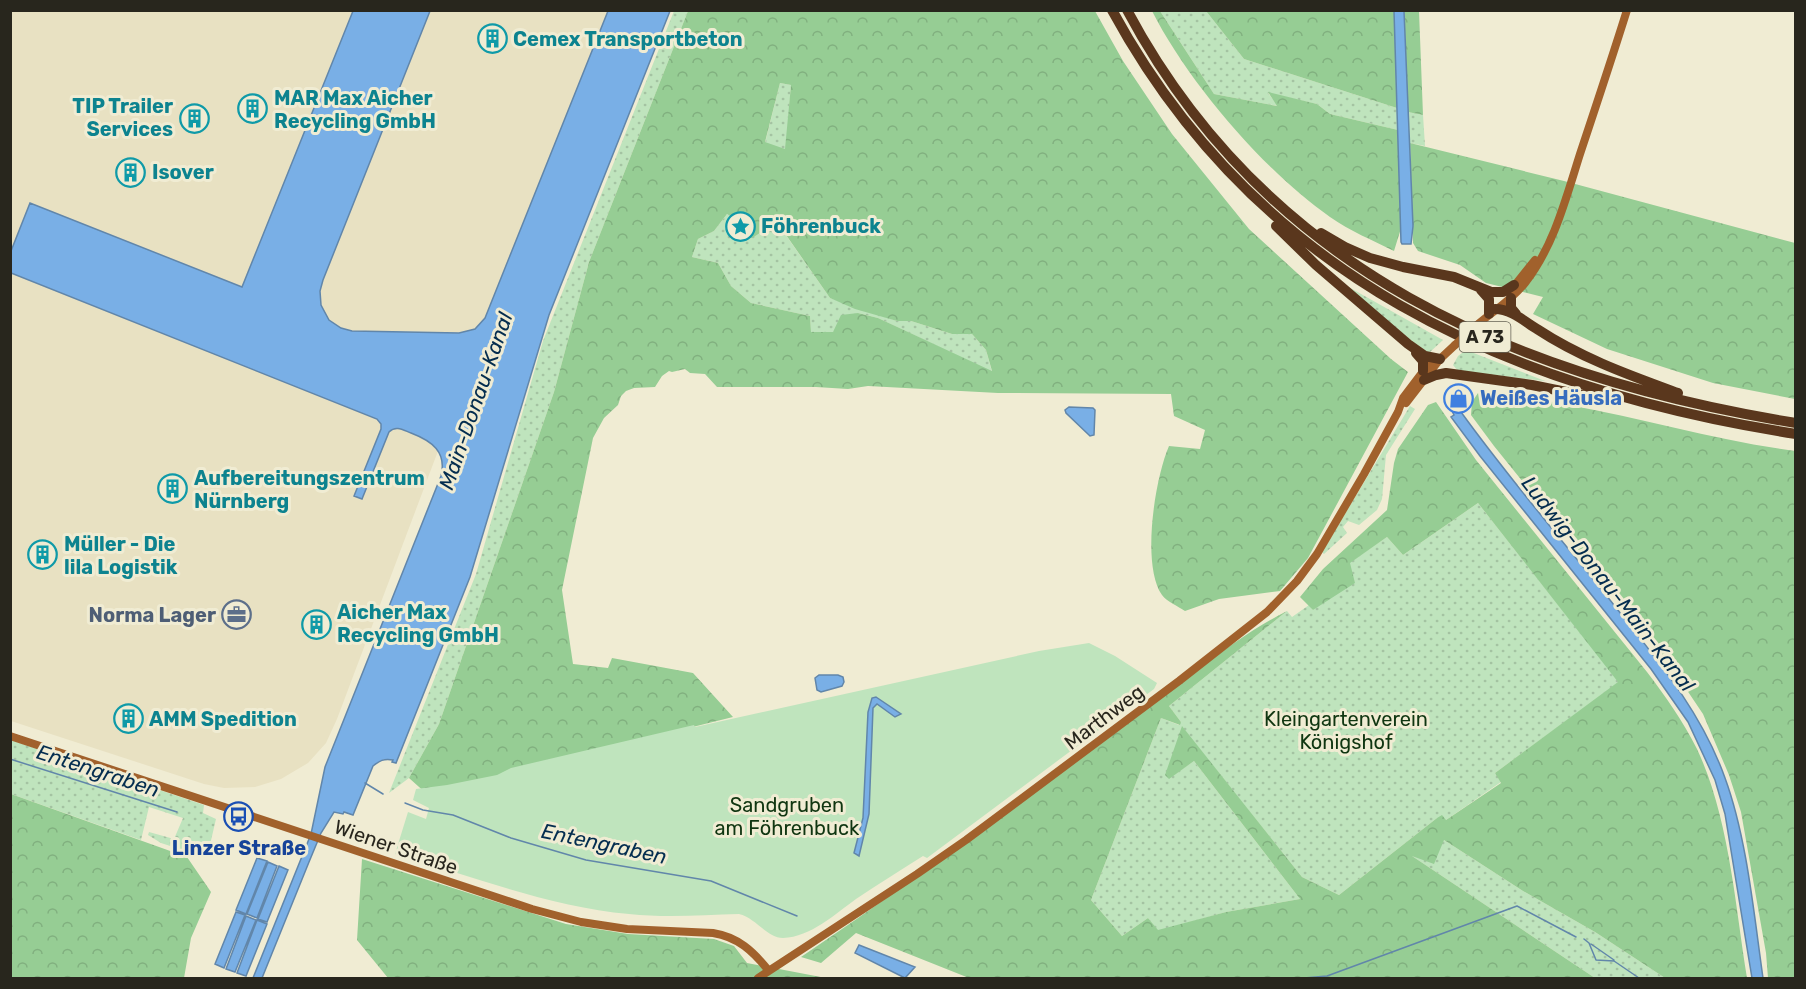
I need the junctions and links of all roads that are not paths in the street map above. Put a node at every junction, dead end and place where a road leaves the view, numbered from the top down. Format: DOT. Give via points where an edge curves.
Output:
graph roads {
  1 [pos="1112,10"];
  2 [pos="1127,10"];
  3 [pos="1627,10"];
  4 [pos="1263,206"];
  5 [pos="1285,211"];
  6 [pos="1550,241"];
  7 [pos="1514,285"];
  8 [pos="1478,288"];
  9 [pos="1511,298"];
  10 [pos="1492,311"];
  11 [pos="1520,318"];
  12 [pos="1408,344"];
  13 [pos="1443,356"];
  14 [pos="1455,374"];
  15 [pos="1421,378"];
  16 [pos="1657,406"];
  17 [pos="1711,407"];
  18 [pos="1796,423"];
  19 [pos="1796,434"];
  20 [pos="10,736"];
  21 [pos="769,971"];
  22 [pos="758,978"];
  1 -- 4 [label="highway, A 73" via="1149,74 1180,116"];
  2 -- 5 [label="highway, A 73" via="1160,66 1200,121"];
  3 -- 6 [label="main road"];
  4 -- 12 [label="highway" via="1274,225 1301,252"];
  4 -- 16 [label="highway, A 73" via="1339,268 1434,325 1533,368"];
  5 -- 8 [label="highway, A 73" via="1360,254 1454,277"];
  5 -- 17 [label="highway, A 73" via="1374,278 1466,328 1587,375"];
  6 -- 7 [label="main road"];
  6 -- 9 [label="main road" via="1535,269"];
  7 -- 8 [label="highway, A 73" via="1498,293"];
  7 -- 10 [label="main road"];
  8 -- 10 [label="highway, A 73" via="1489,299"];
  9 -- 10 [label="main road"];
  9 -- 11 [label="highway" via="1511,308"];
  10 -- 11 [label="highway" via="1505,309"];
  10 -- 13 [label="main road, Marthweg, bridge"];
  11 -- 17 [label="highway" via="1607,367"];
  12 -- 13 [label="highway" via="1425,356"];
  12 -- 15 [label="highway" via="1422,359"];
  13 -- 14 [label="highway, A 73" via="1446,368"];
  13 -- 15 [label="main road, Marthweg"];
  14 -- 15 [label="highway, A 73"];
  14 -- 16 [label="highway, A 73"];
  15 -- 21 [label="main road, Marthweg" via="1402,401 1322,547 1267,612 975,833"];
  16 -- 19 [label="highway, A 73"];
  17 -- 18 [label="highway, A 73"];
  20 -- 21 [label="main road, Wiener Straße" via="483,894 570,919 639,931 726,936 748,948"];
  21 -- 22 [label="main road, Marthweg"];
}
